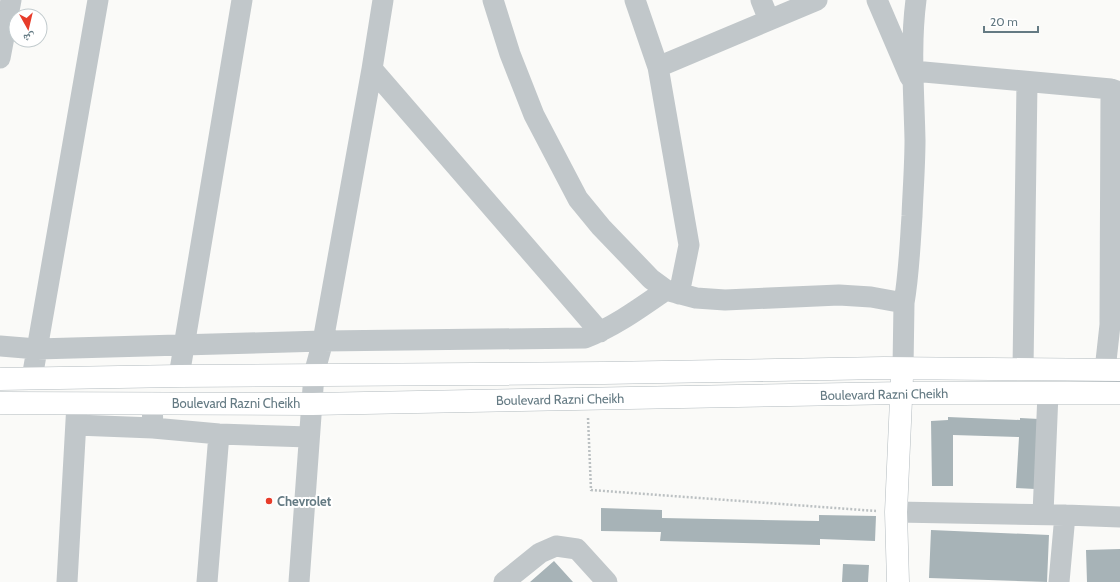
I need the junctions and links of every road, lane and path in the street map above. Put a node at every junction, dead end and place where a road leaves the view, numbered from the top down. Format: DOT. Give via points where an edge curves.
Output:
graph roads {
  1 [pos="11,0"];
  2 [pos="98,0"];
  3 [pos="242,0"];
  4 [pos="383,0"];
  5 [pos="493,0"];
  6 [pos="635,0"];
  7 [pos="761,0"];
  8 [pos="818,0"];
  9 [pos="877,0"];
  10 [pos="916,0"];
  11 [pos="769,20"];
  12 [pos="0,58"];
  13 [pos="658,67"];
  14 [pos="372,69"];
  15 [pos="913,77"];
  16 [pos="1027,82"];
  17 [pos="1116,91"];
  18 [pos="672,292"];
  19 [pos="904,303"];
  20 [pos="1115,325"];
  21 [pos="600,332"];
  22 [pos="322,341"];
  23 [pos="185,345"];
  24 [pos="0,346"];
  25 [pos="37,349"];
  26 [pos="903,368"];
  27 [pos="1023,369"];
  28 [pos="1113,370"];
  29 [pos="314,374"];
  30 [pos="180,376"];
  31 [pos="32,378"];
  32 [pos="0,379"];
  33 [pos="902,393"];
  34 [pos="1048,393"];
  35 [pos="1120,393"];
  36 [pos="587,399"];
  37 [pos="77,402"];
  38 [pos="0,403"];
  39 [pos="152,403"];
  40 [pos="312,404"];
  41 [pos="76,425"];
  42 [pos="153,428"];
  43 [pos="219,434"];
  44 [pos="309,437"];
  45 [pos="896,512"];
  46 [pos="1043,514"];
  47 [pos="1065,515"];
  48 [pos="1120,517"];
  49 [pos="67,582"];
  50 [pos="208,582"];
  51 [pos="299,582"];
  52 [pos="504,582"];
  53 [pos="606,582"];
  54 [pos="898,582"];
  55 [pos="1059,582"];
  1 -- 12 [label="street"];
  2 -- 25 [label="street"];
  3 -- 23 [label="street"];
  4 -- 14 [label="street"];
  5 -- 18 [label="street" via="510,54 534,115 578,199 651,279"];
  6 -- 13 [label="street"];
  7 -- 11 [label="street"];
  8 -- 11 [label="street"];
  9 -- 15 [label="street"];
  10 -- 15 [label="street"];
  11 -- 13 [label="street"];
  13 -- 18 [label="street" via="689,245"];
  14 -- 21 [label="street"];
  14 -- 22 [label="street"];
  15 -- 16 [label="street"];
  15 -- 19 [label="street" via="913,193 908,279"];
  16 -- 17 [label="street"];
  16 -- 27 [label="street"];
  17 -- 20 [label="street"];
  18 -- 19 [label="street" via="696,298 725,300 856,296"];
  18 -- 21 [label="street"];
  19 -- 26 [label="street"];
  20 -- 28 [label="street"];
  21 -- 22 [label="street" via="584,338"];
  22 -- 23 [label="street"];
  22 -- 29 [label="street"];
  23 -- 25 [label="street"];
  23 -- 30 [label="street"];
  24 -- 25 [label="street"];
  25 -- 31 [label="street"];
  26 -- 27 [label="main road, Boulevard Razni Cheikh"];
  26 -- 29 [label="main road, Boulevard Razni Cheikh"];
  26 -- 33 [label="main road"];
  27 -- 28 [label="main road, Boulevard Razni Cheikh"];
  29 -- 30 [label="main road, Boulevard Razni Cheikh"];
  29 -- 40 [label="street"];
  30 -- 31 [label="main road, Boulevard Razni Cheikh"];
  31 -- 32 [label="main road, Boulevard Razni Cheikh"];
  33 -- 34 [label="main road, Boulevard Razni Cheikh"];
  33 -- 36 [label="main road, Boulevard Razni Cheikh"];
  33 -- 45 [label="main road"];
  34 -- 35 [label="main road, Boulevard Razni Cheikh"];
  34 -- 46 [label="street"];
  36 -- 40 [label="main road, Boulevard Razni Cheikh"];
  36 -- 45 [label="path" via="591,490"];
  37 -- 38 [label="main road, Boulevard Razni Cheikh"];
  37 -- 39 [label="main road, Boulevard Razni Cheikh"];
  37 -- 41 [label="street"];
  39 -- 40 [label="main road, Boulevard Razni Cheikh"];
  39 -- 42 [label="street"];
  40 -- 44 [label="street"];
  41 -- 42 [label="street"];
  41 -- 49 [label="street"];
  42 -- 43 [label="street"];
  43 -- 44 [label="street"];
  43 -- 50 [label="street"];
  44 -- 51 [label="street"];
  45 -- 46 [label="street"];
  45 -- 54 [label="main road"];
  46 -- 47 [label="street"];
  47 -- 48 [label="street"];
  47 -- 55 [label="street"];
  52 -- 53 [label="street" via="540,553 556,546 577,549"];
}
